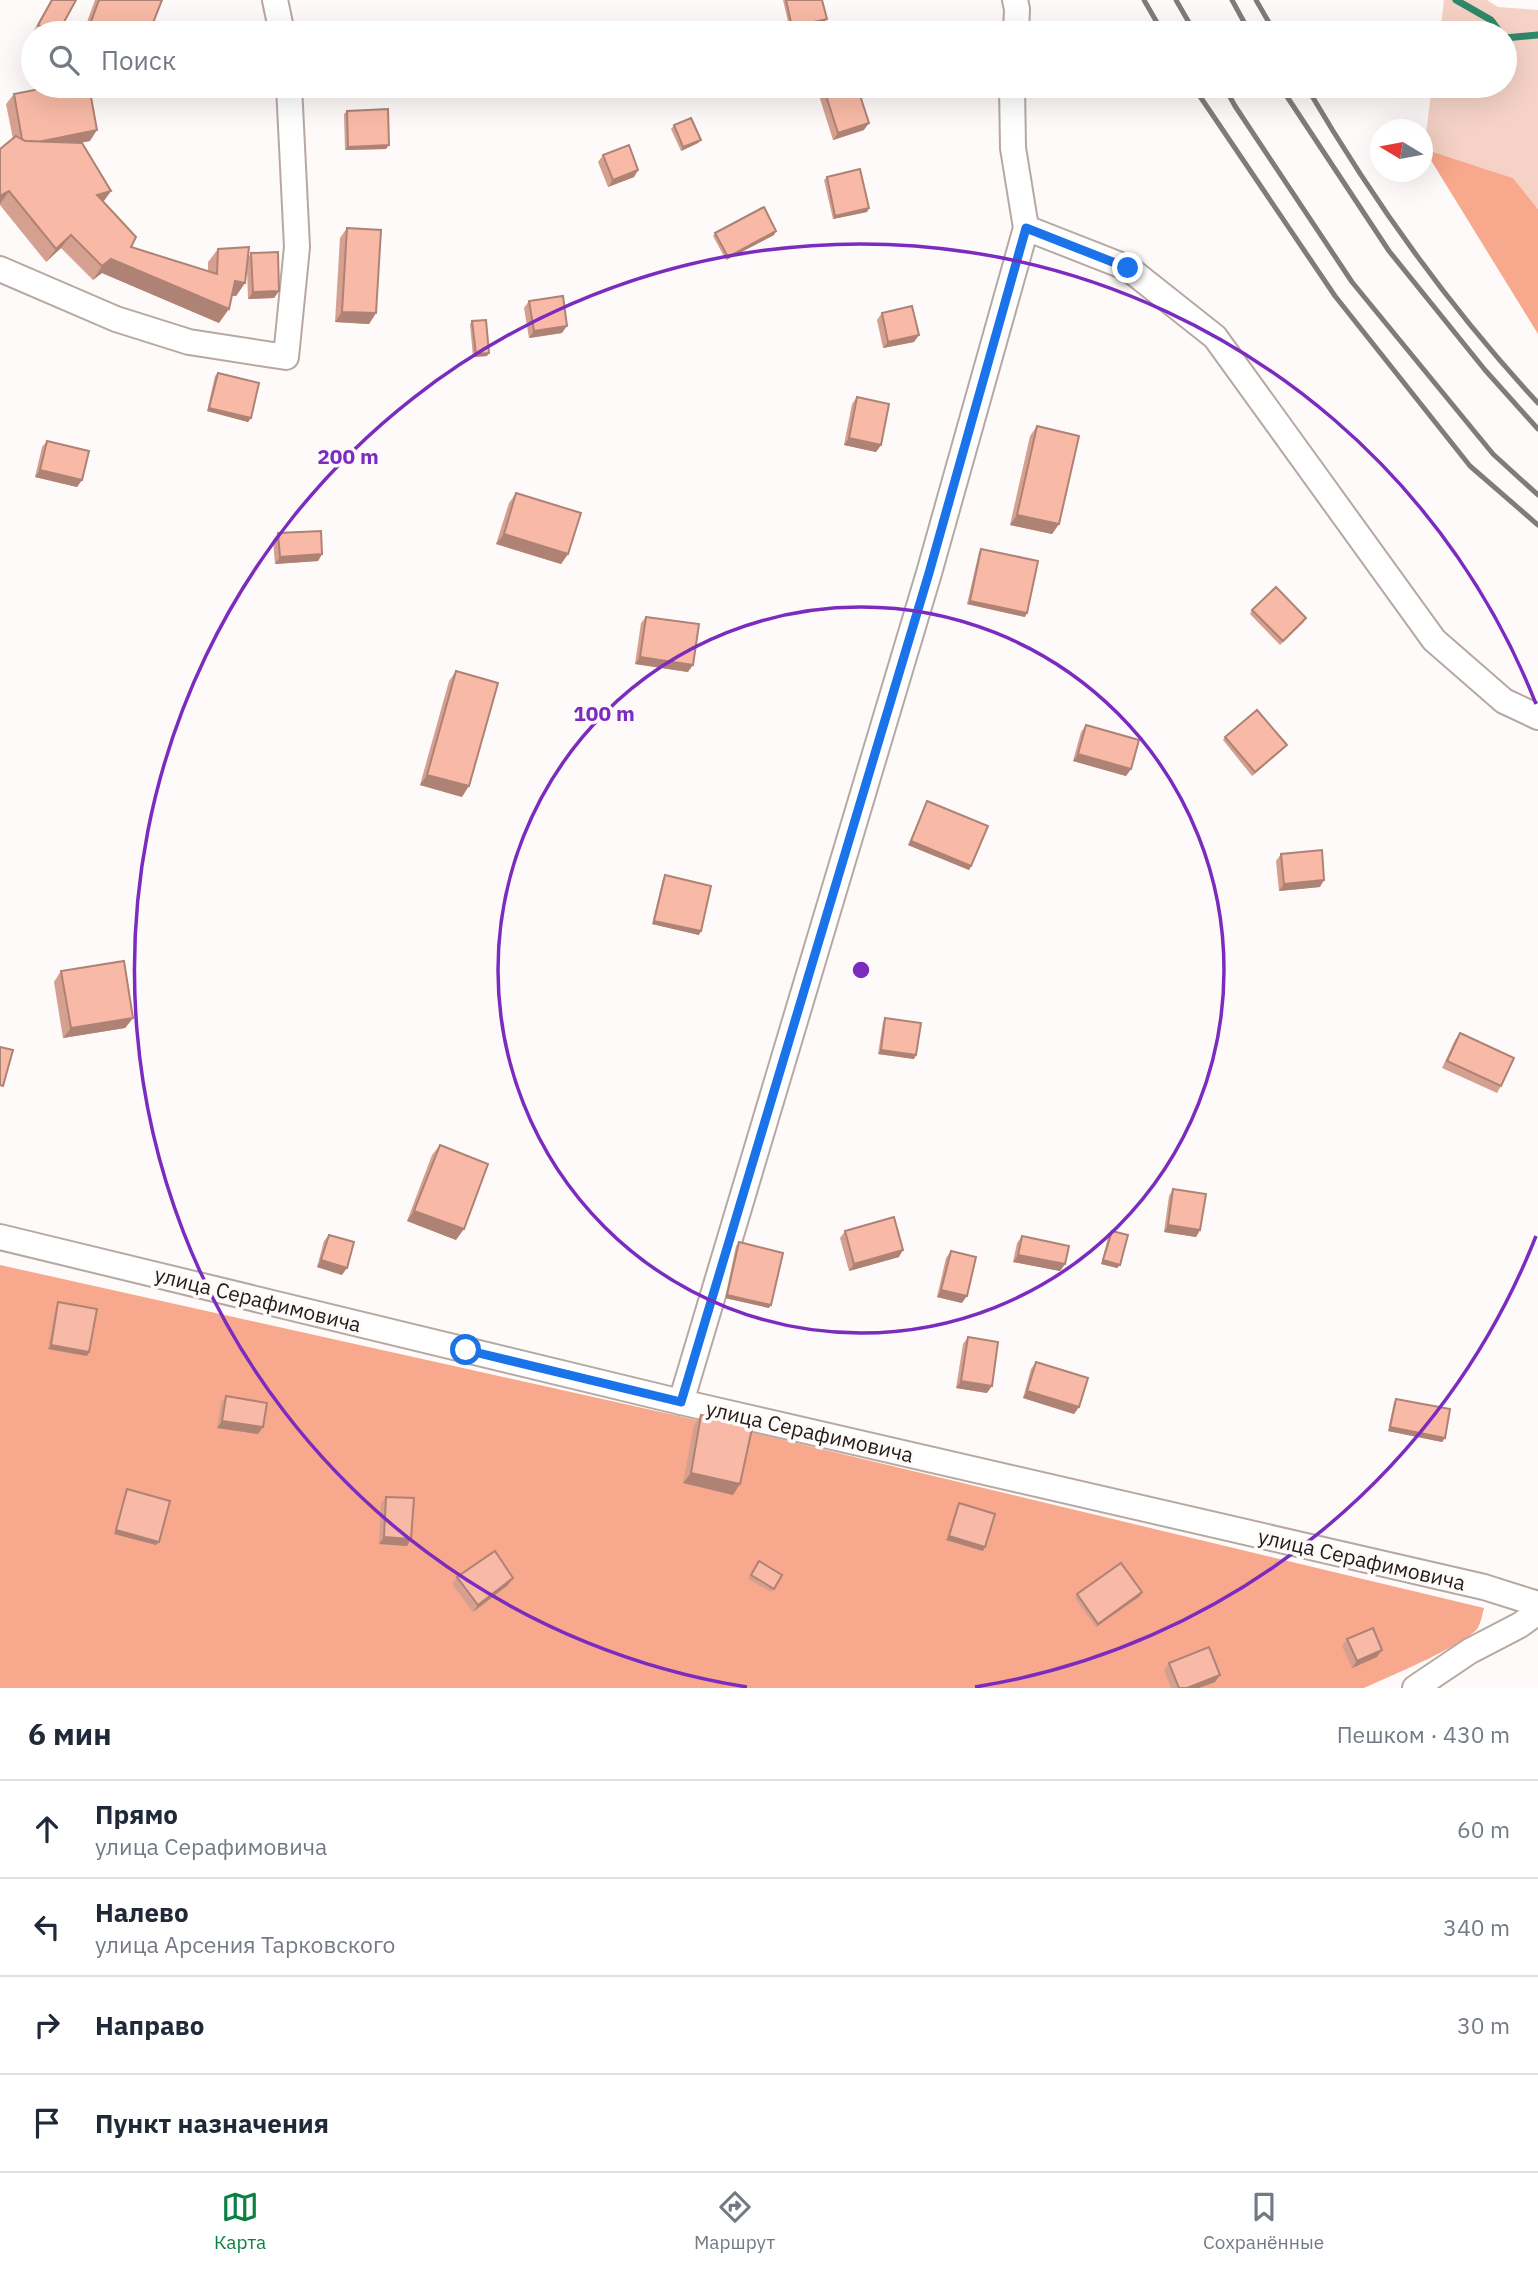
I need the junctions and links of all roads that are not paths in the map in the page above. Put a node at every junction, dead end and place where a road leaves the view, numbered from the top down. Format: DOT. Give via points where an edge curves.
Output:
graph roads {
  1 [pos="275,0"];
  2 [pos="1015,0"];
  3 [pos="279,21"];
  4 [pos="1016,21"];
  5 [pos="290,98"];
  6 [pos="1012,98"];
  7 [pos="1026,228"];
  8 [pos="0,269"];
  9 [pos="1538,717"];
  10 [pos="0,1237"];
  11 [pos="681,1402"];
  12 [pos="1538,1604"];
  13 [pos="1538,1612"];
  14 [pos="1415,1688"];
  1 -- 3 [label="street"];
  2 -- 4 [label="street"];
  5 -- 8 [label="street" via="297,247 286,357 189,342 116,319"];
  6 -- 7 [label="street" via="1013,148"];
  7 -- 9 [label="street" via="1128,268 1215,337 1434,640 1504,701"];
  7 -- 11 [label="street" via="929,573"];
  10 -- 11 [label="street, улица Серафимовича"];
  11 -- 12 [label="street, улица Серафимовича" via="1484,1587"];
  13 -- 14 [label="street"];
}
